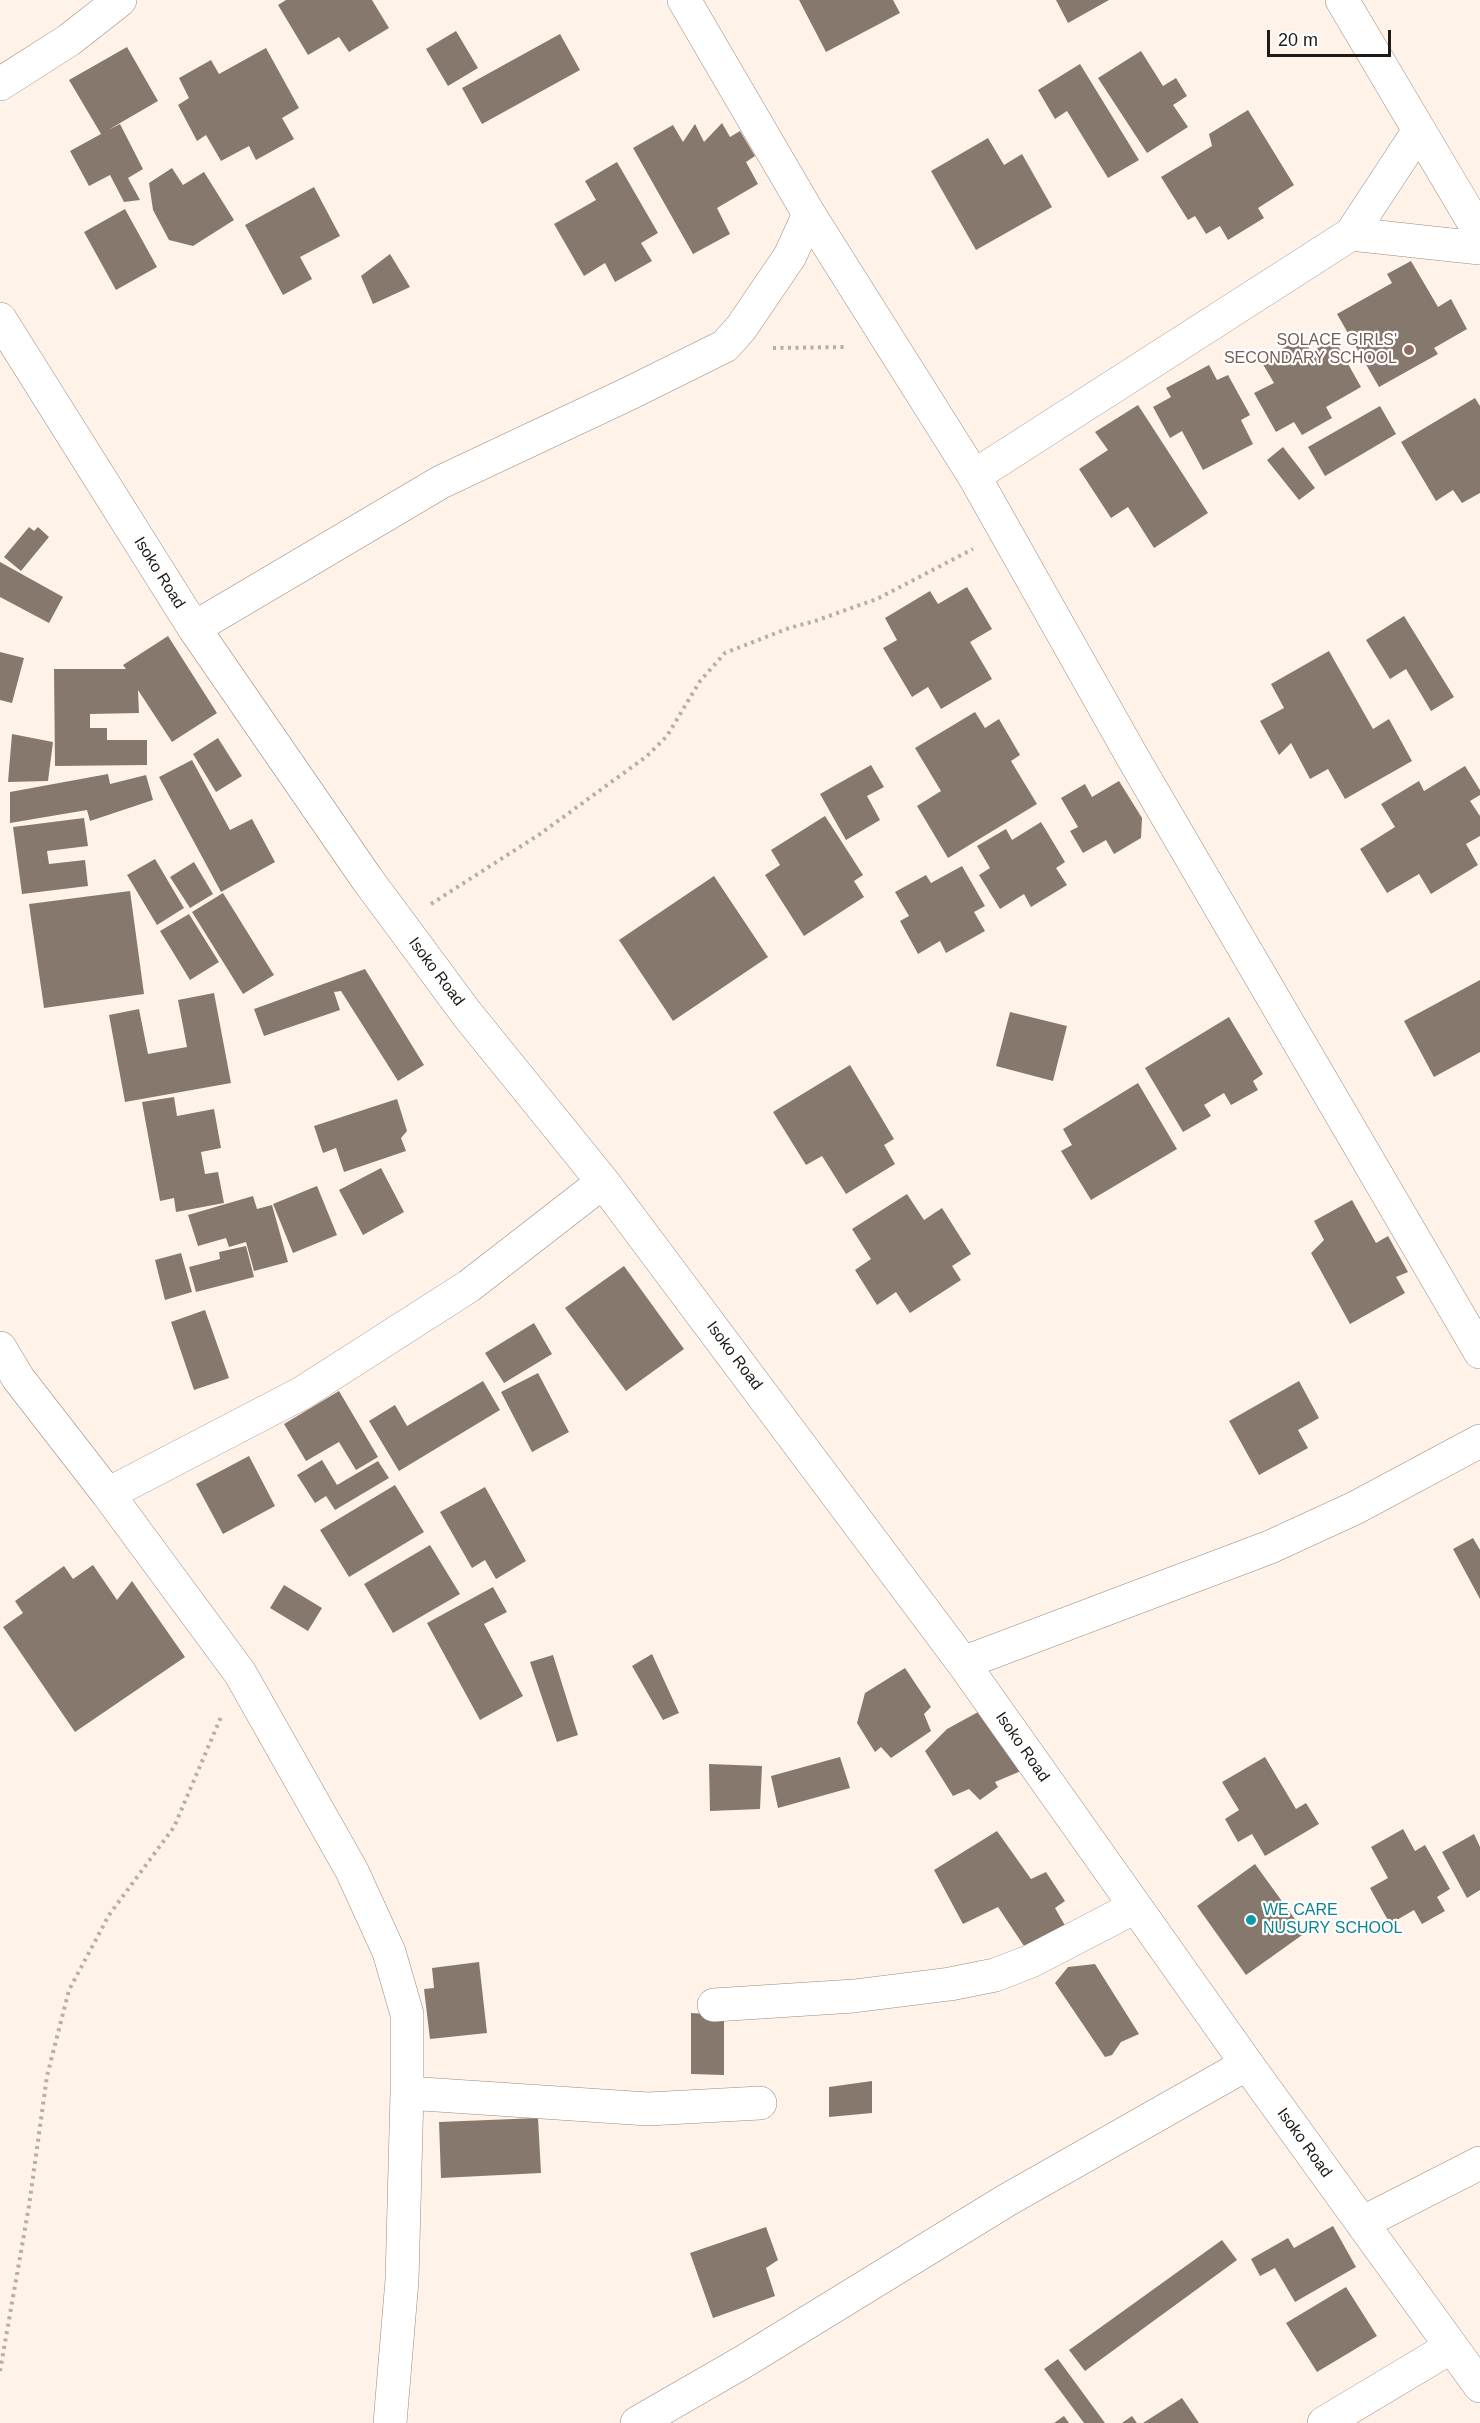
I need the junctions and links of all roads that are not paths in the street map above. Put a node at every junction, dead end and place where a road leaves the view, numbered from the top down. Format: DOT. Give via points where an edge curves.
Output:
graph roads {
  1 [pos="120,0"];
  2 [pos="684,0"];
  3 [pos="1342,0"];
  4 [pos="0,84"];
  5 [pos="1418,132"];
  6 [pos="809,214"];
  7 [pos="1480,233"];
  8 [pos="1351,234"];
  9 [pos="1480,248"];
  10 [pos="0,320"];
  11 [pos="974,476"];
  12 [pos="194,628"];
  13 [pos="603,1182"];
  14 [pos="0,1348"];
  15 [pos="1480,1352"];
  16 [pos="1480,1441"];
  17 [pos="108,1494"];
  18 [pos="963,1663"];
  19 [pos="1135,1907"];
  20 [pos="714,2005"];
  21 [pos="1247,2064"];
  22 [pos="407,2093"];
  23 [pos="760,2103"];
  24 [pos="1480,2163"];
  25 [pos="1362,2223"];
  26 [pos="1450,2347"];
  27 [pos="1480,2386"];
  28 [pos="390,2423"];
  29 [pos="637,2423"];
  30 [pos="1324,2423"];
  1 -- 4 [label="street" via="69,40"];
  2 -- 6 [label="street"];
  3 -- 5 [label="street"];
  5 -- 7 [label="street"];
  5 -- 8 [label="street"];
  6 -- 11 [label="street"];
  6 -- 12 [label="street" via="790,256 725,345 441,482"];
  8 -- 9 [label="street"];
  8 -- 11 [label="street"];
  10 -- 12 [label="street, Isoko Road"];
  11 -- 15 [label="street" via="1133,758"];
  12 -- 13 [label="street, Isoko Road" via="402,927"];
  13 -- 17 [label="street" via="469,1286 302,1393"];
  13 -- 18 [label="street, Isoko Road"];
  14 -- 17 [label="street" via="18,1378"];
  16 -- 18 [label="street" via="1355,1508 1270,1546"];
  17 -- 22 [label="street" via="240,1673 352,1871 389,1952 407,2014"];
  18 -- 19 [label="street, Isoko Road"];
  19 -- 20 [label="street" via="1031,1961 995,1975 854,1996"];
  19 -- 21 [label="street, Isoko Road"];
  21 -- 25 [label="street, Isoko Road"];
  21 -- 29 [label="street" via="1007,2200"];
  22 -- 23 [label="street" via="648,2109"];
  22 -- 28 [label="street" via="402,2280"];
  24 -- 25 [label="street"];
  25 -- 26 [label="street, Isoko Road"];
  26 -- 27 [label="street, Isoko Road"];
  26 -- 30 [label="street"];
}
